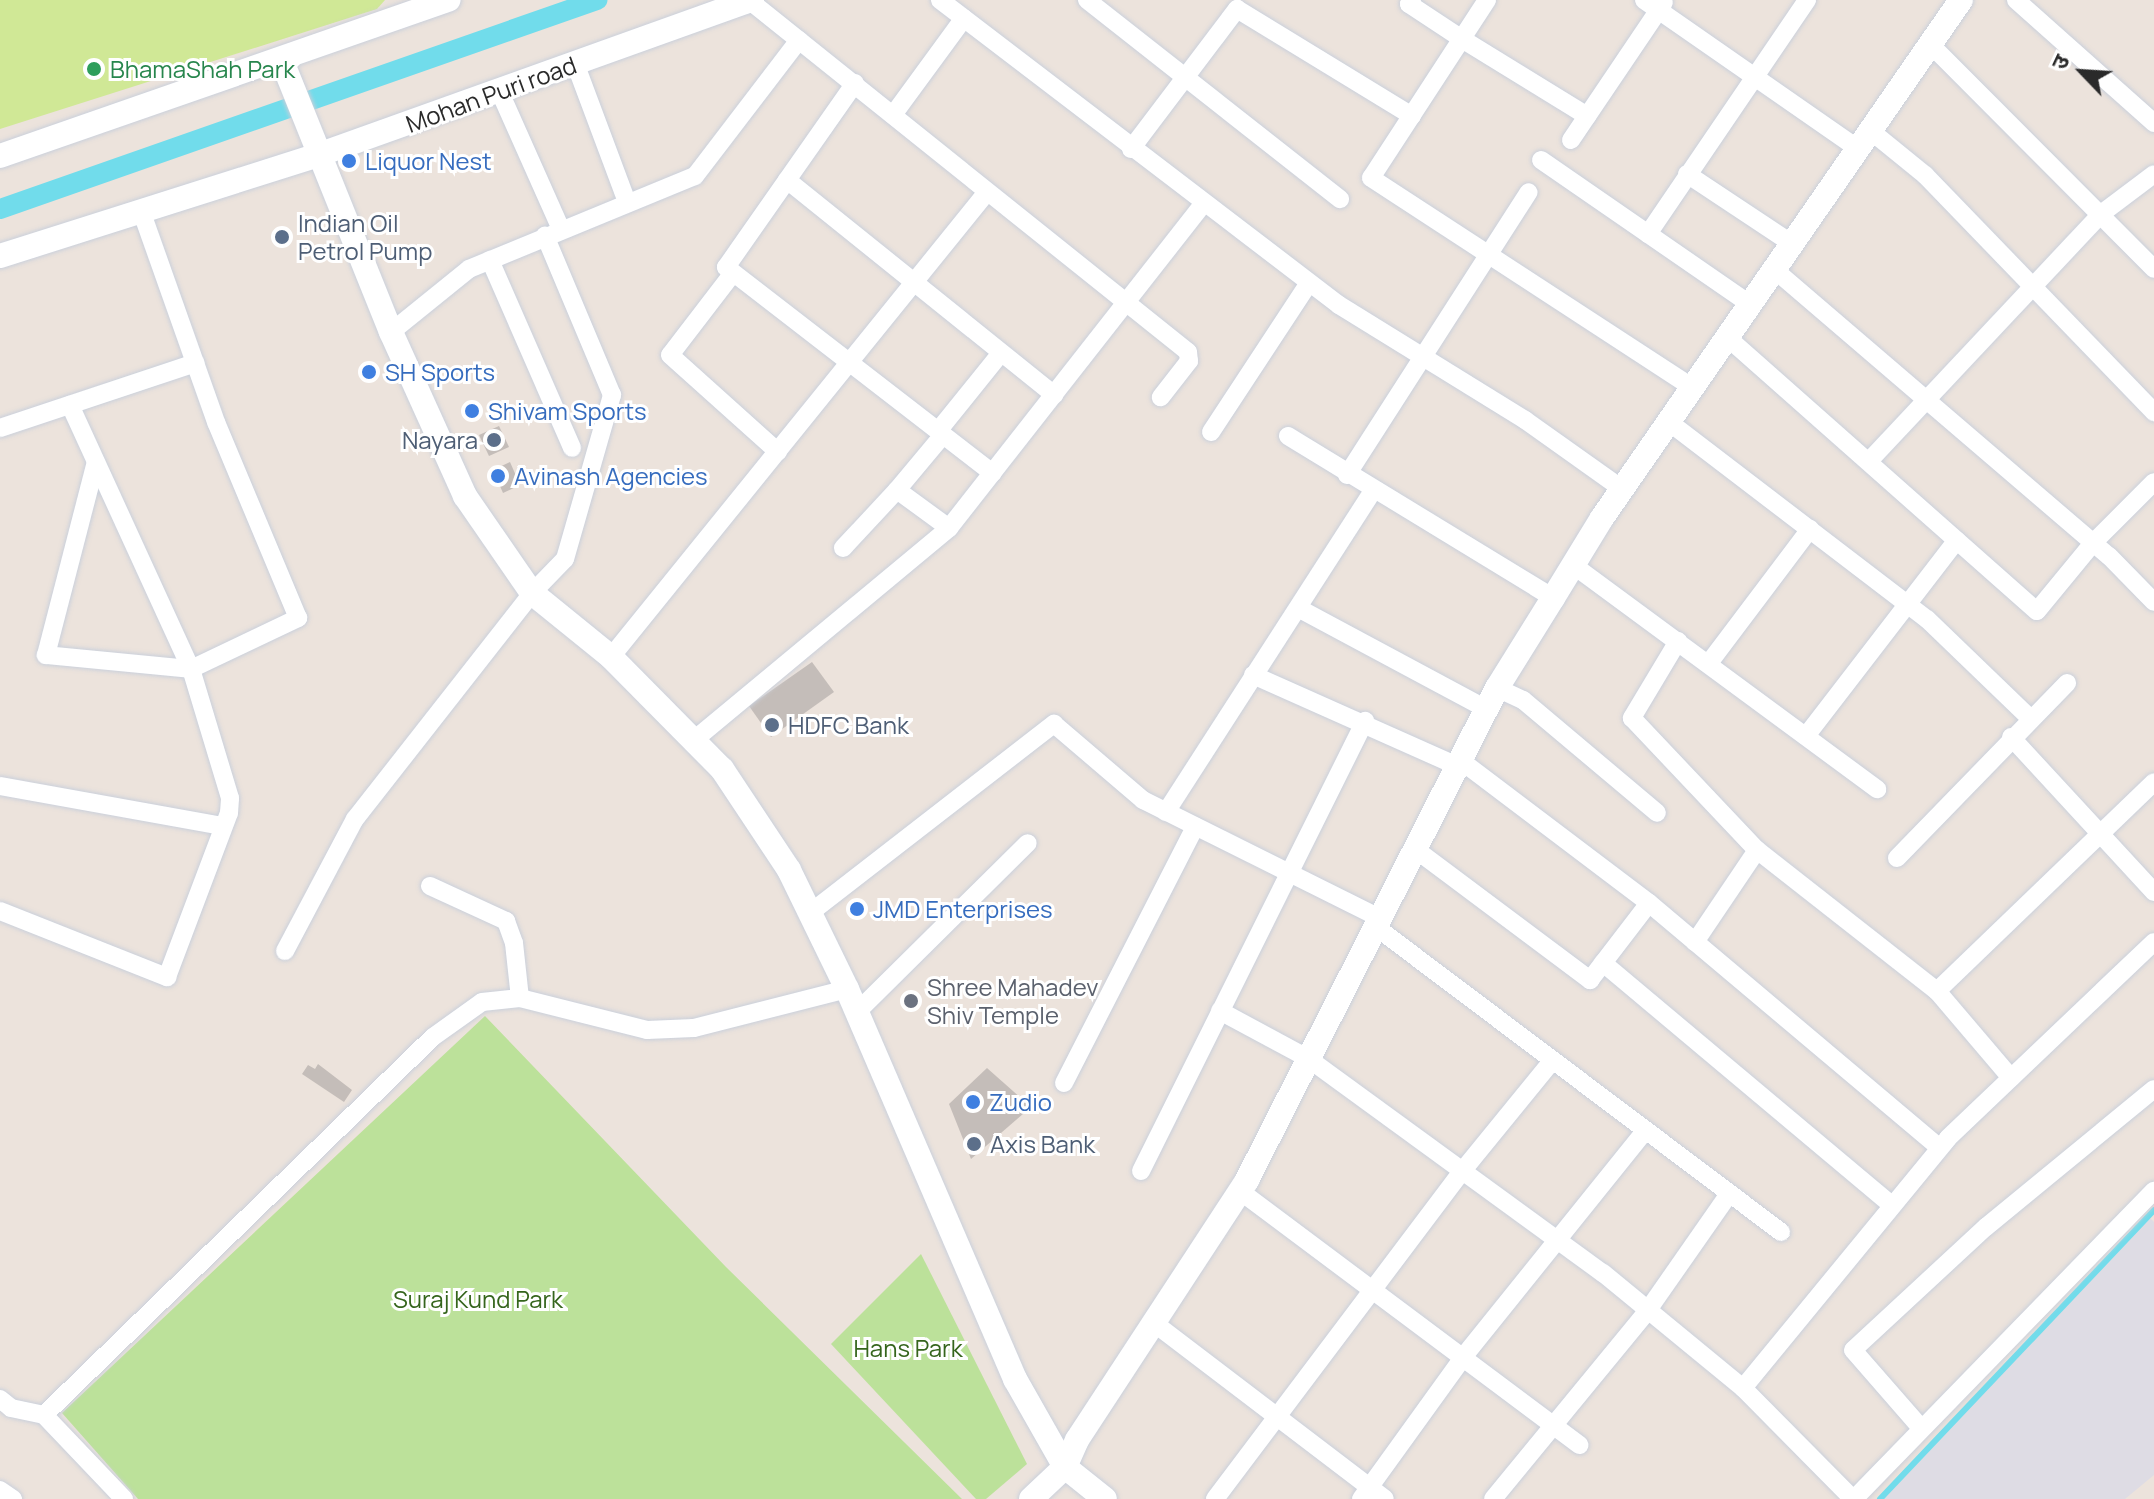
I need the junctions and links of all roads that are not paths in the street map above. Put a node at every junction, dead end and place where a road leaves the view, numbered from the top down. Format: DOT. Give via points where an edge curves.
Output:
graph roads {
  1 [pos="449,0"];
  2 [pos="751,0"];
  3 [pos="940,0"];
  4 [pos="1087,0"];
  5 [pos="1412,0"];
  6 [pos="1487,0"];
  7 [pos="1807,0"];
  8 [pos="1961,0"];
  9 [pos="2016,0"];
  10 [pos="1656,3"];
  11 [pos="1230,5"];
  12 [pos="405,8"];
  13 [pos="964,18"];
  14 [pos="1462,39"];
  15 [pos="799,40"];
  16 [pos="1931,45"];
  17 [pos="575,63"];
  18 [pos="285,69"];
  19 [pos="1758,74"];
  20 [pos="1187,80"];
  21 [pos="855,83"];
  22 [pos="499,90"];
  23 [pos="893,115"];
  24 [pos="1412,116"];
  25 [pos="1587,116"];
  26 [pos="2154,123"];
  27 [pos="1571,140"];
  28 [pos="1866,141"];
  29 [pos="1131,149"];
  30 [pos="318,155"];
  31 [pos="0,156"];
  32 [pos="1541,160"];
  33 [pos="1687,174"];
  34 [pos="2154,174"];
  35 [pos="787,180"];
  36 [pos="987,192"];
  37 [pos="1529,192"];
  38 [pos="1340,199"];
  39 [pos="627,202"];
  40 [pos="1203,204"];
  41 [pos="141,210"];
  42 [pos="2101,214"];
  43 [pos="553,233"];
  44 [pos="1648,234"];
  45 [pos="1794,245"];
  46 [pos="0,256"];
  47 [pos="1488,256"];
  48 [pos="490,260"];
  49 [pos="2154,269"];
  50 [pos="1776,271"];
  51 [pos="733,273"];
  52 [pos="1309,283"];
  53 [pos="913,285"];
  54 [pos="2030,286"];
  55 [pos="1125,304"];
  56 [pos="1751,305"];
  57 [pos="391,332"];
  58 [pos="1728,338"];
  59 [pos="1001,353"];
  60 [pos="1419,358"];
  61 [pos="195,363"];
  62 [pos="850,363"];
  63 [pos="1693,388"];
  64 [pos="1054,395"];
  65 [pos="1161,397"];
  66 [pos="1925,398"];
  67 [pos="70,405"];
  68 [pos="2154,412"];
  69 [pos="1669,422"];
  70 [pos="0,428"];
  71 [pos="1211,432"];
  72 [pos="941,433"];
  73 [pos="1288,436"];
  74 [pos="572,448"];
  75 [pos="778,452"];
  76 [pos="1869,461"];
  77 [pos="96,462"];
  78 [pos="993,473"];
  79 [pos="1347,475"];
  80 [pos="2154,482"];
  81 [pos="1622,489"];
  82 [pos="897,490"];
  83 [pos="1372,492"];
  84 [pos="949,528"];
  85 [pos="1810,529"];
  86 [pos="1957,540"];
  87 [pos="2093,543"];
  88 [pos="843,548"];
  89 [pos="1573,565"];
  90 [pos="532,593"];
  91 [pos="1553,598"];
  92 [pos="2154,602"];
  93 [pos="1909,605"];
  94 [pos="1298,608"];
  95 [pos="1678,641"];
  96 [pos="611,657"];
  97 [pos="1709,663"];
  98 [pos="191,669"];
  99 [pos="1253,675"];
  100 [pos="2067,683"];
  101 [pos="1492,699"];
  102 [pos="2030,718"];
  103 [pos="1365,721"];
  104 [pos="1806,736"];
  105 [pos="2011,737"];
  106 [pos="694,740"];
  107 [pos="1459,763"];
  108 [pos="2154,782"];
  109 [pos="0,786"];
  110 [pos="1877,789"];
  111 [pos="1166,812"];
  112 [pos="1657,813"];
  113 [pos="222,826"];
  114 [pos="1195,827"];
  115 [pos="2099,832"];
  116 [pos="1028,843"];
  117 [pos="1415,849"];
  118 [pos="1757,850"];
  119 [pos="1897,858"];
  120 [pos="1290,874"];
  121 [pos="430,886"];
  122 [pos="2154,892"];
  123 [pos="1649,903"];
  124 [pos="0,911"];
  125 [pos="810,913"];
  126 [pos="1378,922"];
  127 [pos="1695,942"];
  128 [pos="2154,942"];
  129 [pos="285,951"];
  130 [pos="1603,963"];
  131 [pos="847,989"];
  132 [pos="1937,991"];
  133 [pos="520,998"];
  134 [pos="1220,1011"];
  135 [pos="857,1012"];
  136 [pos="1309,1059"];
  137 [pos="1552,1061"];
  138 [pos="2011,1078"];
  139 [pos="1064,1083"];
  140 [pos="2154,1089"];
  141 [pos="1645,1131"];
  142 [pos="1940,1148"];
  143 [pos="1464,1169"];
  144 [pos="1141,1171"];
  145 [pos="1240,1191"];
  146 [pos="2154,1191"];
  147 [pos="1729,1194"];
  148 [pos="1891,1205"];
  149 [pos="1781,1232"];
  150 [pos="1560,1241"];
  151 [pos="1374,1289"];
  152 [pos="1648,1310"];
  153 [pos="1154,1323"];
  154 [pos="1464,1356"];
  155 [pos="1743,1388"];
  156 [pos="4,1410"];
  157 [pos="44,1415"];
  158 [pos="1279,1418"];
  159 [pos="1552,1424"];
  160 [pos="1921,1428"];
  161 [pos="1579,1445"];
  162 [pos="1065,1467"];
  163 [pos="0,1490"];
  164 [pos="1365,1493"];
  165 [pos="13,1499"];
  166 [pos="124,1499"];
  167 [pos="1031,1499"];
  168 [pos="1105,1499"];
  169 [pos="1215,1499"];
  170 [pos="1385,1499"];
  171 [pos="1493,1499"];
  172 [pos="1854,1499"];
  1 -- 12 [label="street"];
  2 -- 15 [label="street"];
  2 -- 17 [label="street, Mohan Puri road"];
  3 -- 13 [label="street"];
  4 -- 20 [label="street"];
  5 -- 14 [label="street" via="1409,4"];
  6 -- 14 [label="street"];
  7 -- 19 [label="street"];
  8 -- 16 [label="street"];
  9 -- 26 [label="street"];
  10 -- 19 [label="street"];
  10 -- 25 [label="street"];
  11 -- 20 [label="street"];
  11 -- 24 [label="street"];
  12 -- 18 [label="street"];
  13 -- 23 [label="street"];
  13 -- 29 [label="street"];
  14 -- 24 [label="street"];
  14 -- 25 [label="street"];
  15 -- 21 [label="street"];
  15 -- 39 [label="street" via="695,176"];
  16 -- 28 [label="street"];
  16 -- 42 [label="street"];
  17 -- 22 [label="street, Mohan Puri road"];
  17 -- 39 [label="street"];
  18 -- 30 [label="street"];
  18 -- 31 [label="street"];
  19 -- 28 [label="street"];
  19 -- 33 [label="street"];
  20 -- 29 [label="street"];
  20 -- 38 [label="street"];
  21 -- 23 [label="street"];
  21 -- 35 [label="street"];
  22 -- 30 [label="street, Mohan Puri road"];
  22 -- 43 [label="street"];
  23 -- 36 [label="street"];
  24 -- 47 [label="street" via="1371,178"];
  25 -- 27 [label="street"];
  28 -- 45 [label="street"];
  28 -- 54 [label="street" via="1925,175"];
  29 -- 40 [label="street"];
  30 -- 41 [label="street, Mohan Puri road"];
  30 -- 57 [label="street"];
  32 -- 44 [label="street"];
  33 -- 44 [label="street"];
  33 -- 45 [label="street"];
  34 -- 42 [label="street"];
  35 -- 51 [label="street" via="726,267"];
  35 -- 53 [label="street"];
  36 -- 53 [label="street"];
  36 -- 55 [label="street"];
  37 -- 47 [label="street"];
  39 -- 43 [label="street"];
  40 -- 52 [label="street"];
  40 -- 55 [label="street"];
  41 -- 46 [label="street, Mohan Puri road"];
  41 -- 61 [label="street"];
  42 -- 49 [label="street"];
  42 -- 54 [label="street"];
  43 -- 48 [label="street"];
  43 -- 90 [label="street" via="612,395 565,559"];
  44 -- 56 [label="street"];
  45 -- 50 [label="street"];
  47 -- 60 [label="street"];
  47 -- 63 [label="street"];
  48 -- 57 [label="street" via="469,269"];
  48 -- 74 [label="street"];
  50 -- 56 [label="street"];
  50 -- 66 [label="street"];
  51 -- 62 [label="street"];
  51 -- 75 [label="street" via="670,355"];
  52 -- 60 [label="street"];
  52 -- 71 [label="street"];
  53 -- 59 [label="street"];
  53 -- 62 [label="street"];
  54 -- 66 [label="street"];
  54 -- 68 [label="street"];
  55 -- 64 [label="street"];
  55 -- 65 [label="street" via="1188,352 1189,361"];
  56 -- 58 [label="street"];
  57 -- 90 [label="street" via="465,496"];
  58 -- 63 [label="street"];
  58 -- 76 [label="street"];
  59 -- 64 [label="street"];
  59 -- 72 [label="street"];
  60 -- 79 [label="street"];
  60 -- 81 [label="street" via="1525,420"];
  61 -- 67 [label="street"];
  61 -- 98 [label="street" via="298,618"];
  62 -- 72 [label="street"];
  62 -- 75 [label="street"];
  63 -- 69 [label="street"];
  64 -- 78 [label="street"];
  66 -- 76 [label="street"];
  66 -- 87 [label="street"];
  67 -- 70 [label="street"];
  67 -- 77 [label="street"];
  69 -- 81 [label="street"];
  69 -- 85 [label="street"];
  72 -- 78 [label="street"];
  72 -- 82 [label="street"];
  73 -- 79 [label="street"];
  75 -- 96 [label="street"];
  76 -- 86 [label="street"];
  77 -- 98 [label="street"];
  77 -- 98 [label="street" via="46,655"];
  78 -- 84 [label="street"];
  79 -- 83 [label="street"];
  80 -- 87 [label="street"];
  81 -- 89 [label="street"];
  82 -- 84 [label="street"];
  82 -- 88 [label="street"];
  83 -- 91 [label="street"];
  83 -- 94 [label="street"];
  84 -- 106 [label="street"];
  85 -- 93 [label="street"];
  85 -- 97 [label="street"];
  86 -- 87 [label="street" via="2037,611"];
  86 -- 93 [label="street"];
  87 -- 92 [label="street"];
  89 -- 91 [label="street"];
  89 -- 95 [label="street"];
  90 -- 96 [label="street"];
  90 -- 129 [label="street" via="355,819"];
  91 -- 101 [label="street"];
  93 -- 102 [label="street"];
  93 -- 104 [label="street"];
  94 -- 99 [label="street"];
  94 -- 101 [label="street"];
  95 -- 97 [label="street"];
  95 -- 118 [label="street" via="1632,718"];
  96 -- 106 [label="street"];
  97 -- 104 [label="street"];
  98 -- 113 [label="street" via="230,798"];
  99 -- 103 [label="street"];
  99 -- 111 [label="street"];
  100 -- 102 [label="street"];
  101 -- 107 [label="street"];
  101 -- 112 [label="street" via="1523,700"];
  102 -- 105 [label="street"];
  103 -- 107 [label="street"];
  103 -- 120 [label="street"];
  104 -- 110 [label="street"];
  105 -- 115 [label="street"];
  105 -- 119 [label="street"];
  106 -- 125 [label="street" via="730,781 789,870"];
  107 -- 117 [label="street"];
  107 -- 123 [label="street"];
  108 -- 115 [label="street"];
  109 -- 113 [label="street"];
  111 -- 114 [label="street"];
  111 -- 125 [label="street" via="1143,800 1054,724"];
  113 -- 124 [label="street" via="167,977"];
  114 -- 120 [label="street"];
  114 -- 139 [label="street"];
  115 -- 122 [label="street"];
  115 -- 132 [label="street"];
  116 -- 135 [label="street"];
  117 -- 126 [label="street"];
  117 -- 130 [label="street" via="1590,980"];
  118 -- 127 [label="street"];
  118 -- 132 [label="street"];
  120 -- 126 [label="street"];
  120 -- 134 [label="street"];
  121 -- 133 [label="street" via="506,921"];
  123 -- 127 [label="street"];
  123 -- 130 [label="street"];
  125 -- 131 [label="street"];
  126 -- 136 [label="street"];
  126 -- 137 [label="street"];
  127 -- 142 [label="street"];
  128 -- 138 [label="street"];
  130 -- 148 [label="street"];
  131 -- 133 [label="street" via="694,1028 663,1029"];
  131 -- 135 [label="street"];
  132 -- 138 [label="street"];
  133 -- 157 [label="street" via="482,1002 433,1037"];
  134 -- 136 [label="street"];
  134 -- 144 [label="street"];
  135 -- 162 [label="street" via="1015,1379"];
  136 -- 143 [label="street"];
  136 -- 145 [label="street"];
  137 -- 141 [label="street"];
  137 -- 143 [label="street"];
  138 -- 142 [label="street"];
  140 -- 160 [label="street" via="1986,1227 1853,1350"];
  141 -- 147 [label="street"];
  141 -- 150 [label="street"];
  142 -- 148 [label="street"];
  143 -- 150 [label="street"];
  143 -- 151 [label="street"];
  145 -- 151 [label="street"];
  145 -- 153 [label="street"];
  146 -- 160 [label="street"];
  147 -- 149 [label="street"];
  147 -- 152 [label="street"];
  148 -- 155 [label="street"];
  150 -- 152 [label="street"];
  150 -- 154 [label="street"];
  151 -- 154 [label="street"];
  151 -- 158 [label="street"];
  152 -- 155 [label="street"];
  152 -- 159 [label="street"];
  153 -- 158 [label="street"];
  153 -- 162 [label="street"];
  154 -- 159 [label="street"];
  154 -- 164 [label="street"];
  155 -- 172 [label="street"];
  156 -- 157 [label="street"];
  157 -- 166 [label="street"];
  158 -- 164 [label="street"];
  158 -- 169 [label="street"];
  159 -- 161 [label="street"];
  159 -- 171 [label="street"];
  160 -- 172 [label="street"];
  162 -- 167 [label="street"];
  162 -- 168 [label="street"];
  163 -- 165 [label="street"];
  164 -- 170 [label="street"];
}
